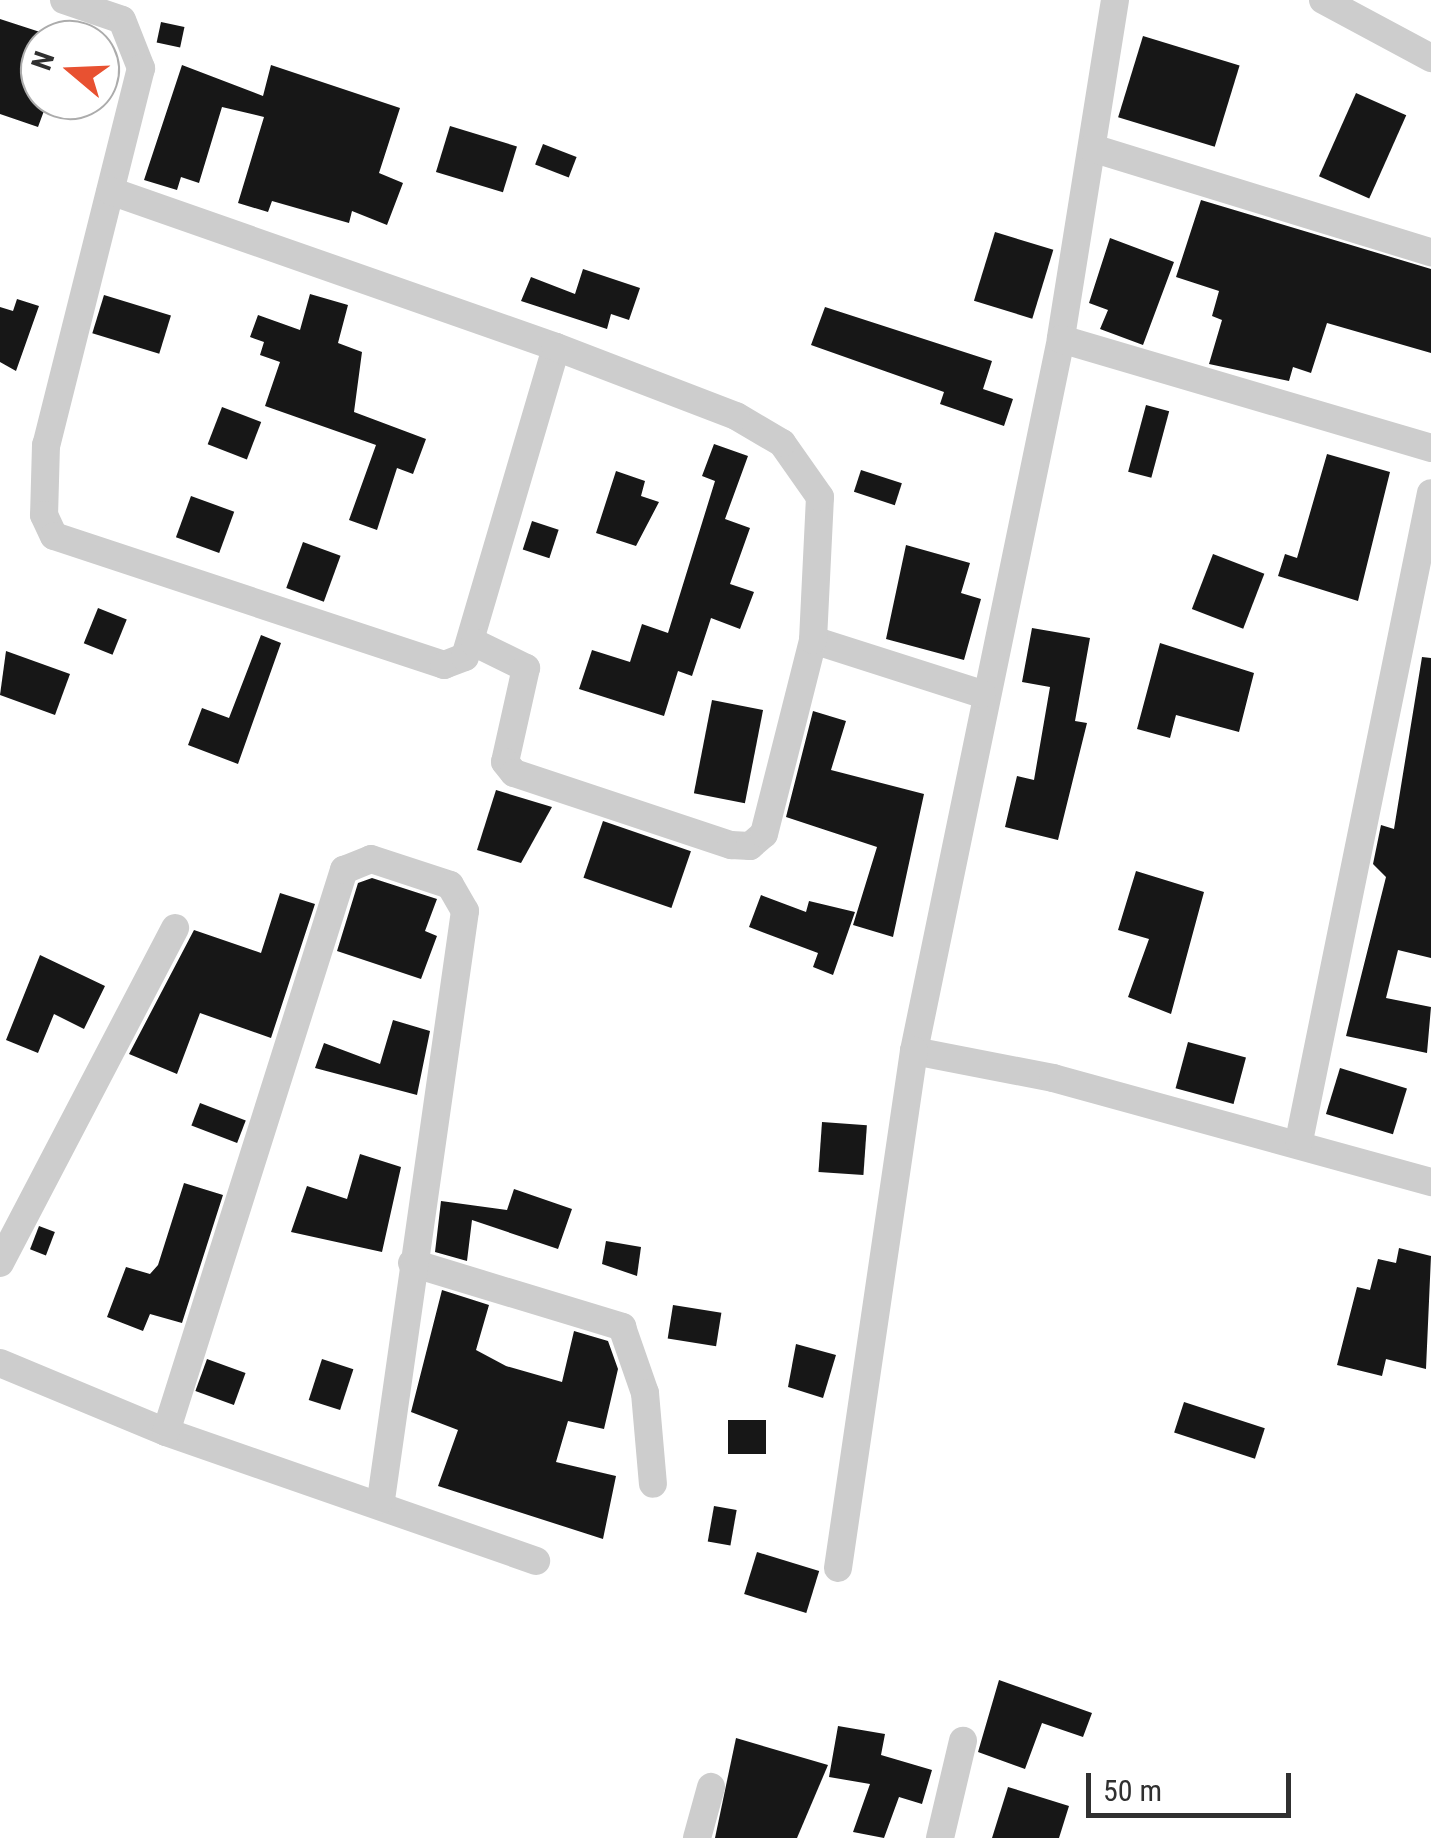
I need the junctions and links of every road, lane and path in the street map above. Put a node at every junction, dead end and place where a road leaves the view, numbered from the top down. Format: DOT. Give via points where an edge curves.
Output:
graph roads {
  1 [pos="64,0"];
  2 [pos="1115,0"];
  3 [pos="1323,0"];
  4 [pos="1431,58"];
  5 [pos="1092,148"];
  6 [pos="112,191"];
  7 [pos="1431,252"];
  8 [pos="1060,339"];
  9 [pos="556,347"];
  10 [pos="1431,448"];
  11 [pos="1431,493"];
  12 [pos="814,640"];
  13 [pos="476,644"];
  14 [pos="982,694"];
  15 [pos="175,928"];
  16 [pos="914,1051"];
  17 [pos="1299,1141"];
  18 [pos="1431,1182"];
  19 [pos="0,1263"];
  20 [pos="412,1263"];
  21 [pos="0,1362"];
  22 [pos="166,1432"];
  23 [pos="653,1484"];
  24 [pos="381,1500"];
  25 [pos="536,1561"];
  26 [pos="838,1568"];
  27 [pos="963,1741"];
  28 [pos="712,1787"];
  29 [pos="697,1838"];
  30 [pos="940,1838"];
  1 -- 6 [label="street" via="122,20 140,49"];
  2 -- 5 [label="street"];
  3 -- 4 [label="street"];
  5 -- 7 [label="street"];
  5 -- 8 [label="street"];
  6 -- 9 [label="street"];
  6 -- 13 [label="street" via="46,446 43,498 54,536 444,664"];
  8 -- 10 [label="street"];
  8 -- 14 [label="street"];
  9 -- 12 [label="street" via="782,443 820,497"];
  9 -- 13 [label="street"];
  11 -- 17 [label="street"];
  12 -- 13 [label="street" via="764,834 750,846 514,773 505,762 526,668"];
  12 -- 14 [label="street"];
  14 -- 16 [label="street"];
  15 -- 19 [label="street"];
  16 -- 17 [label="street"];
  16 -- 26 [label="street"];
  17 -- 18 [label="street"];
  20 -- 22 [label="street" via="464,899 450,885 359,858 344,870"];
  20 -- 23 [label="street" via="622,1328 644,1393"];
  20 -- 24 [label="street"];
  21 -- 22 [label="street"];
  22 -- 24 [label="street"];
  24 -- 25 [label="street"];
  27 -- 30 [label="street"];
  28 -- 29 [label="street"];
}
